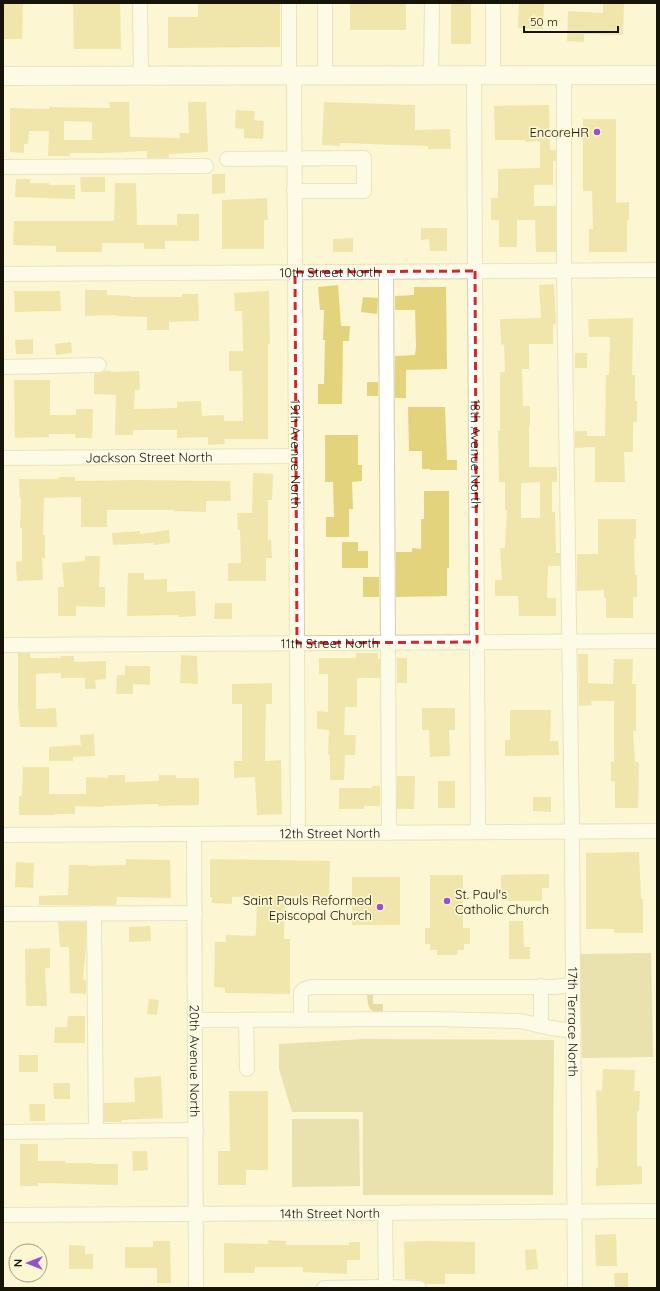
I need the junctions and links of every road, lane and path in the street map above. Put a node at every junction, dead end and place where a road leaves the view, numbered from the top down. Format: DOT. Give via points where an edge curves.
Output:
graph roads {
  1 [pos="140,3"];
  2 [pos="289,3"];
  3 [pos="325,3"];
  4 [pos="432,3"];
  5 [pos="493,3"];
  6 [pos="564,75"];
  7 [pos="657,75"];
  8 [pos="3,76"];
  9 [pos="141,76"];
  10 [pos="291,76"];
  11 [pos="325,76"];
  12 [pos="431,76"];
  13 [pos="474,76"];
  14 [pos="493,76"];
  15 [pos="294,158"];
  16 [pos="227,159"];
  17 [pos="206,166"];
  18 [pos="3,168"];
  19 [pos="294,191"];
  20 [pos="657,270"];
  21 [pos="475,271"];
  22 [pos="564,271"];
  23 [pos="295,272"];
  24 [pos="386,272"];
  25 [pos="3,274"];
  26 [pos="98,365"];
  27 [pos="3,368"];
  28 [pos="296,456"];
  29 [pos="3,458"];
  30 [pos="657,641"];
  31 [pos="388,642"];
  32 [pos="477,642"];
  33 [pos="569,642"];
  34 [pos="297,643"];
  35 [pos="3,645"];
  36 [pos="657,831"];
  37 [pos="478,832"];
  38 [pos="572,832"];
  39 [pos="298,833"];
  40 [pos="389,833"];
  41 [pos="194,834"];
  42 [pos="3,835"];
  43 [pos="94,913"];
  44 [pos="195,913"];
  45 [pos="3,914"];
  46 [pos="573,984"];
  47 [pos="541,986"];
  48 [pos="195,1020"];
  49 [pos="246,1020"];
  50 [pos="302,1020"];
  51 [pos="541,1026"];
  52 [pos="574,1031"];
  53 [pos="247,1069"];
  54 [pos="196,1130"];
  55 [pos="96,1131"];
  56 [pos="3,1132"];
  57 [pos="657,1211"];
  58 [pos="574,1212"];
  59 [pos="385,1213"];
  60 [pos="196,1214"];
  61 [pos="3,1215"];
  62 [pos="386,1287"];
  63 [pos="196,1288"];
  64 [pos="324,1288"];
  65 [pos="419,1288"];
  66 [pos="575,1288"];
  1 -- 9 [label="street"];
  2 -- 10 [label="street, 19th Avenue North"];
  3 -- 11 [label="street"];
  4 -- 12 [label="street"];
  5 -- 14 [label="street"];
  6 -- 7 [label="main road"];
  6 -- 14 [label="main road"];
  6 -- 22 [label="street, 17th Terrace North"];
  8 -- 9 [label="main road"];
  9 -- 10 [label="main road"];
  10 -- 11 [label="main road"];
  10 -- 15 [label="street, 19th Avenue North"];
  11 -- 12 [label="main road"];
  12 -- 13 [label="main road"];
  13 -- 14 [label="main road"];
  13 -- 21 [label="street, 18th Avenue North"];
  15 -- 16 [label="street"];
  15 -- 19 [label="street, 19th Avenue North"];
  15 -- 19 [label="street" via="364,158 364,190"];
  17 -- 18 [label="street"];
  19 -- 23 [label="street, 19th Avenue North"];
  20 -- 22 [label="street, 10th Street North"];
  21 -- 22 [label="street, 10th Street North"];
  21 -- 24 [label="street, 10th Street North"];
  21 -- 32 [label="street, 18th Avenue North"];
  22 -- 33 [label="street, 17th Terrace North"];
  23 -- 24 [label="street, 10th Street North"];
  23 -- 25 [label="street, 10th Street North"];
  23 -- 28 [label="street, 19th Avenue North"];
  24 -- 31 [label="street"];
  26 -- 27 [label="street"];
  28 -- 29 [label="street, Jackson Street North"];
  28 -- 34 [label="street, 19th Avenue North"];
  30 -- 33 [label="street, 11th Street North"];
  31 -- 32 [label="street, 11th Street North"];
  31 -- 34 [label="street, 11th Street North"];
  31 -- 40 [label="street"];
  32 -- 33 [label="street, 11th Street North"];
  32 -- 37 [label="street, 18th Avenue North"];
  33 -- 38 [label="street, 17th Terrace North"];
  34 -- 35 [label="street, 11th Street North"];
  34 -- 39 [label="street, 19th Avenue North"];
  36 -- 38 [label="street, 12th Street North"];
  37 -- 38 [label="street, 12th Street North"];
  37 -- 40 [label="street, 12th Street North"];
  38 -- 46 [label="street, 17th Terrace North"];
  39 -- 40 [label="street, 12th Street North"];
  39 -- 41 [label="street, 12th Street North"];
  41 -- 42 [label="street, 12th Street North"];
  41 -- 44 [label="street, 20th Avenue North"];
  43 -- 44 [label="street"];
  43 -- 45 [label="street"];
  43 -- 55 [label="street"];
  44 -- 48 [label="street, 20th Avenue North"];
  46 -- 47 [label="street"];
  46 -- 52 [label="street, 17th Terrace North"];
  47 -- 50 [label="street" via="312,988 302,992"];
  47 -- 51 [label="street"];
  48 -- 49 [label="street"];
  48 -- 54 [label="street, 20th Avenue North"];
  49 -- 50 [label="street"];
  49 -- 53 [label="street"];
  50 -- 51 [label="street" via="520,1021"];
  51 -- 52 [label="street"];
  52 -- 58 [label="street, 17th Terrace North"];
  54 -- 55 [label="street"];
  54 -- 60 [label="street, 20th Avenue North"];
  55 -- 56 [label="street"];
  57 -- 58 [label="street, 14th Street North"];
  58 -- 59 [label="street, 14th Street North"];
  58 -- 66 [label="street, 17th Terrace North"];
  59 -- 60 [label="street, 14th Street North"];
  59 -- 62 [label="street"];
  60 -- 61 [label="street, 14th Street North"];
  60 -- 63 [label="street, 20th Avenue North"];
  62 -- 64 [label="street"];
  62 -- 65 [label="street"];
}
